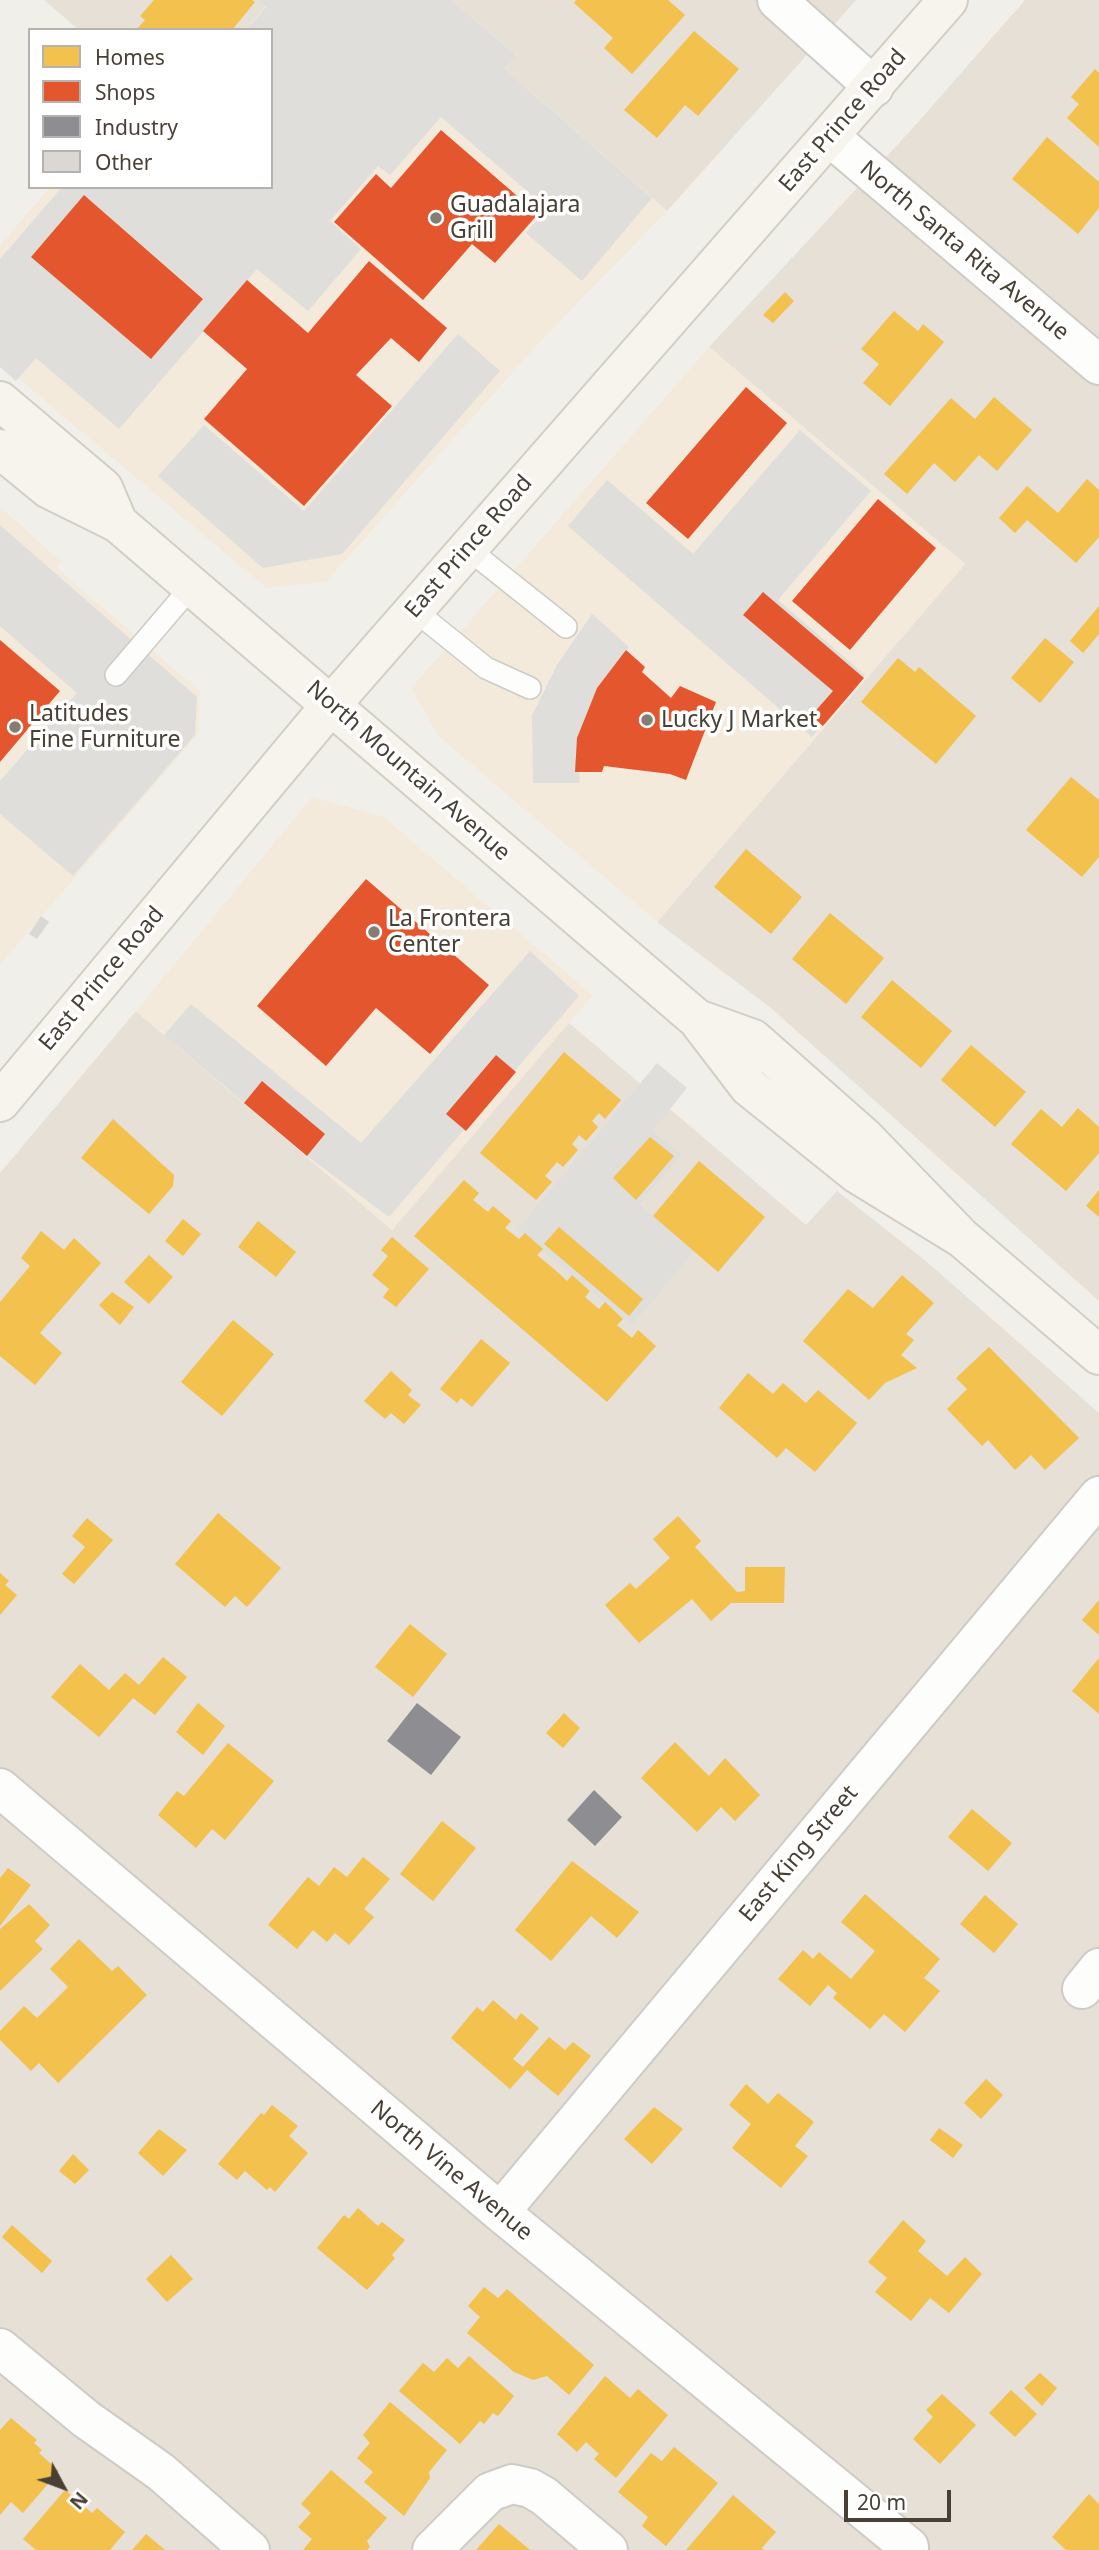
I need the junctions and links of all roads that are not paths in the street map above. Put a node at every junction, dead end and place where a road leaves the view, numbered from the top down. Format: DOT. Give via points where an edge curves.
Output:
graph roads {
  1 [pos="777,0"];
  2 [pos="948,0"];
  3 [pos="874,87"];
  4 [pos="830,137"];
  5 [pos="1099,365"];
  6 [pos="0,401"];
  7 [pos="0,449"];
  8 [pos="118,523"];
  9 [pos="468,549"];
  10 [pos="192,586"];
  11 [pos="414,610"];
  12 [pos="566,627"];
  13 [pos="116,675"];
  14 [pos="530,688"];
  15 [pos="331,705"];
  16 [pos="0,1102"];
  17 [pos="1099,1355"];
  18 [pos="1099,1496"];
  19 [pos="0,1788"];
  20 [pos="500,2212"];
  21 [pos="0,2348"];
  22 [pos="909,2547"];
  23 [pos="250,2550"];
  24 [pos="432,2550"];
  25 [pos="608,2550"];
  1 -- 3 [label="street"];
  2 -- 3 [label="street, East Prince Road"];
  3 -- 4 [label="street, East Prince Road"];
  4 -- 5 [label="street, North Santa Rita Avenue"];
  4 -- 9 [label="street, East Prince Road"];
  6 -- 8 [label="street, North Mountain Avenue" via="103,488"];
  7 -- 8 [label="street, North Mountain Avenue" via="49,488"];
  8 -- 10 [label="street, North Mountain Avenue"];
  9 -- 11 [label="street, East Prince Road"];
  9 -- 12 [label="lane"];
  10 -- 13 [label="lane"];
  10 -- 15 [label="street, North Mountain Avenue"];
  11 -- 14 [label="lane" via="486,668"];
  11 -- 15 [label="street, East Prince Road"];
  15 -- 16 [label="street, East Prince Road"];
  15 -- 17 [label="street, North Mountain Avenue" via="697,1019 749,1087 856,1173 962,1238"];
  18 -- 20 [label="street, East King Street"];
  19 -- 20 [label="street, North Vine Avenue"];
  20 -- 22 [label="street, North Vine Avenue"];
  21 -- 23 [label="street" via="86,2419 161,2472"];
  24 -- 25 [label="street" via="490,2492 512,2484 544,2496"];
}
